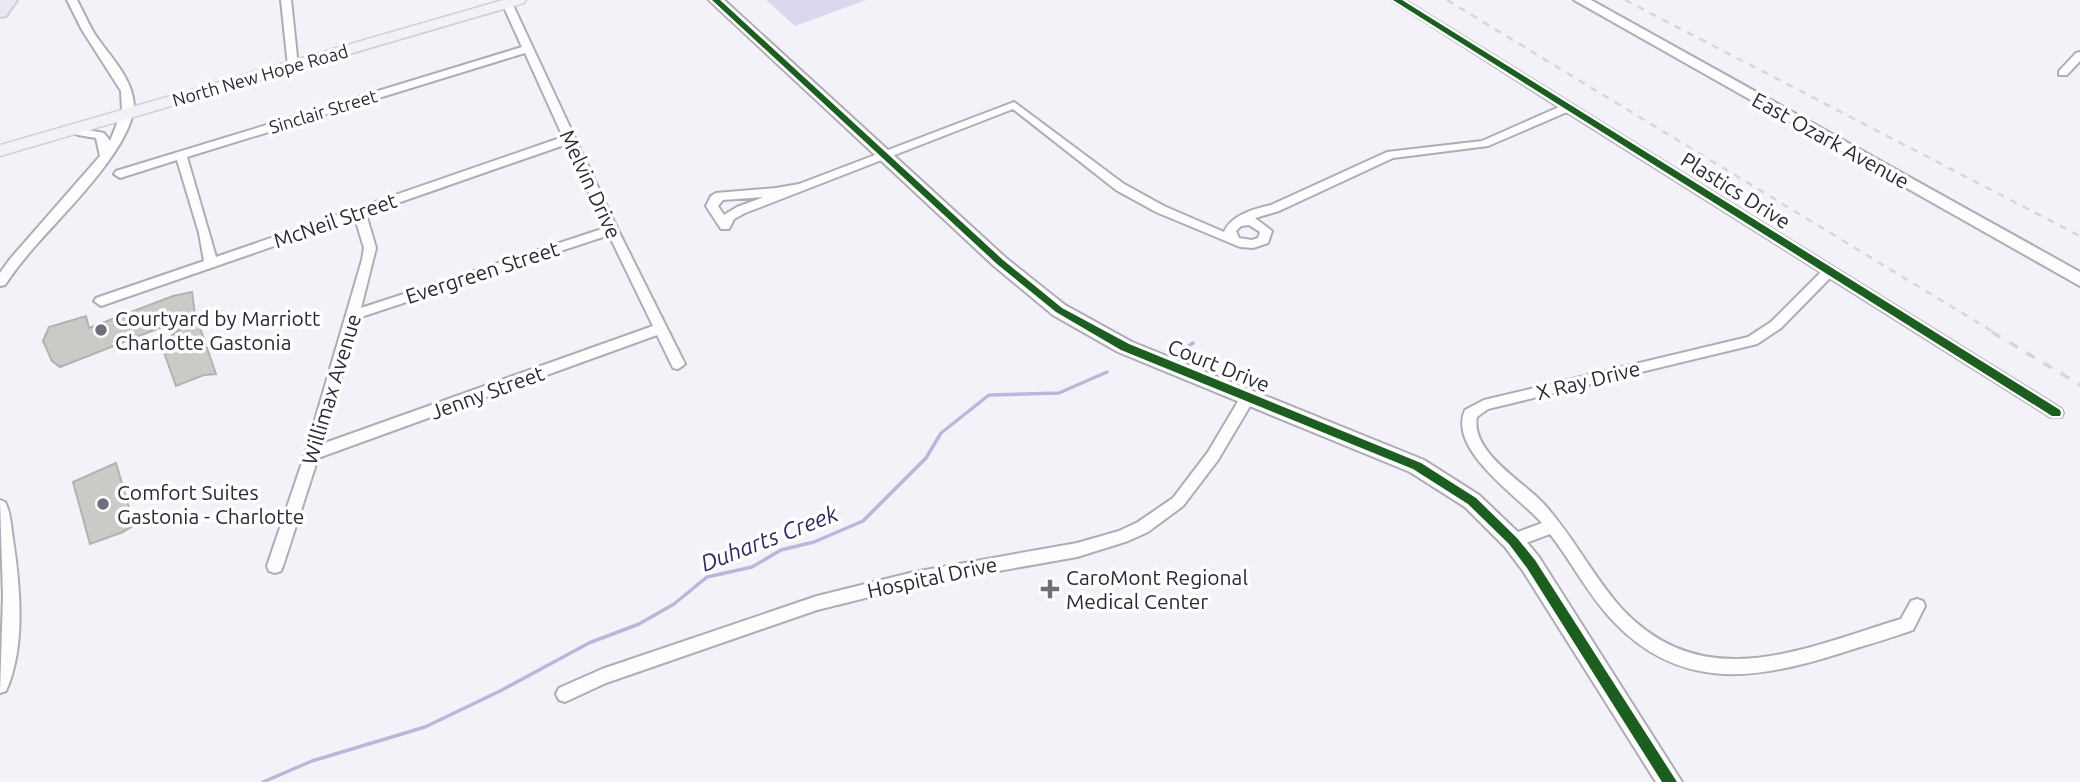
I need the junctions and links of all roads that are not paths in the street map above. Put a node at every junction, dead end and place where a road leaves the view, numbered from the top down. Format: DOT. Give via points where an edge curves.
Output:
graph roads {
  1 [pos="8,0"];
  2 [pos="72,0"];
  3 [pos="286,0"];
  4 [pos="716,0"];
  5 [pos="1396,0"];
  6 [pos="1581,0"];
  7 [pos="513,2"];
  8 [pos="0,12"];
  9 [pos="526,49"];
  10 [pos="2080,55"];
  11 [pos="293,66"];
  12 [pos="2063,73"];
  13 [pos="1568,107"];
  14 [pos="127,114"];
  15 [pos="75,129"];
  16 [pos="570,139"];
  17 [pos="0,150"];
  18 [pos="181,155"];
  19 [pos="106,156"];
  20 [pos="886,156"];
  21 [pos="120,173"];
  22 [pos="805,186"];
  23 [pos="1275,208"];
  24 [pos="359,212"];
  25 [pos="1238,223"];
  26 [pos="1263,226"];
  27 [pos="1206,228"];
  28 [pos="612,230"];
  29 [pos="1234,240"];
  30 [pos="211,262"];
  31 [pos="1829,271"];
  32 [pos="2080,280"];
  33 [pos="0,282"];
  34 [pos="101,302"];
  35 [pos="353,315"];
  36 [pos="661,328"];
  37 [pos="678,364"];
  38 [pos="1248,397"];
  39 [pos="2056,413"];
  40 [pos="312,454"];
  41 [pos="0,506"];
  42 [pos="1553,526"];
  43 [pos="1513,541"];
  44 [pos="275,566"];
  45 [pos="1917,606"];
  46 [pos="0,685"];
  47 [pos="565,694"];
  48 [pos="1670,782"];
  1 -- 8 [label="highway"];
  2 -- 14 [label="street" via="124,85"];
  3 -- 11 [label="street"];
  4 -- 20 [label="street, Court Drive"];
  5 -- 13 [label="street, Plastics Drive"];
  6 -- 32 [label="street, East Ozark Avenue"];
  7 -- 9 [label="street, Melvin Drive"];
  7 -- 11 [label="main road, North New Hope Road"];
  9 -- 16 [label="street, Melvin Drive"];
  9 -- 18 [label="street, Sinclair Street"];
  10 -- 12 [label="street"];
  11 -- 14 [label="main road, North New Hope Road"];
  13 -- 23 [label="street" via="1484,144 1391,155"];
  13 -- 31 [label="street, Plastics Drive"];
  14 -- 15 [label="main road, North New Hope Road"];
  14 -- 19 [label="street"];
  15 -- 17 [label="main road, North New Hope Road"];
  15 -- 19 [label="street" via="100,135"];
  16 -- 24 [label="street, McNeil Street"];
  16 -- 28 [label="street, Melvin Drive"];
  18 -- 21 [label="street, Sinclair Street"];
  18 -- 30 [label="street"];
  19 -- 33 [label="street"];
  20 -- 22 [label="street"];
  20 -- 27 [label="street" via="1014,105 1120,187"];
  20 -- 38 [label="street, Court Drive" via="1059,310 1125,347"];
  22 -- 22 [label="street" via="720,196 712,206 725,226 729,217 741,210"];
  23 -- 25 [label="street"];
  23 -- 26 [label="street"];
  24 -- 30 [label="street, McNeil Street"];
  24 -- 35 [label="street, Willimax Avenue" via="370,248"];
  25 -- 26 [label="street"];
  25 -- 27 [label="street"];
  25 -- 29 [label="street" via="1230,230"];
  26 -- 29 [label="street" via="1266,236 1259,243"];
  27 -- 29 [label="street"];
  28 -- 35 [label="street, Evergreen Street"];
  28 -- 36 [label="street, Melvin Drive"];
  30 -- 34 [label="street, McNeil Street"];
  31 -- 39 [label="street, Plastics Drive"];
  31 -- 42 [label="street, X Ray Drive" via="1776,324 1752,341 1476,408 1466,422 1474,446"];
  35 -- 40 [label="street, Willimax Avenue"];
  36 -- 37 [label="street, Melvin Drive"];
  36 -- 40 [label="street, Jenny Street"];
  38 -- 43 [label="street, Court Drive" via="1417,466 1472,501"];
  38 -- 47 [label="street, Hospital Drive" via="1213,456 1178,502 1123,537 817,603"];
  40 -- 44 [label="street, Willimax Avenue"];
  41 -- 46 [label="street" via="12,580 11,640"];
  42 -- 43 [label="street"];
  42 -- 45 [label="street, X Ray Drive" via="1613,611 1632,630 1672,655 1700,665 1761,667 1906,625"];
  43 -- 48 [label="street, Court Drive"];
}
